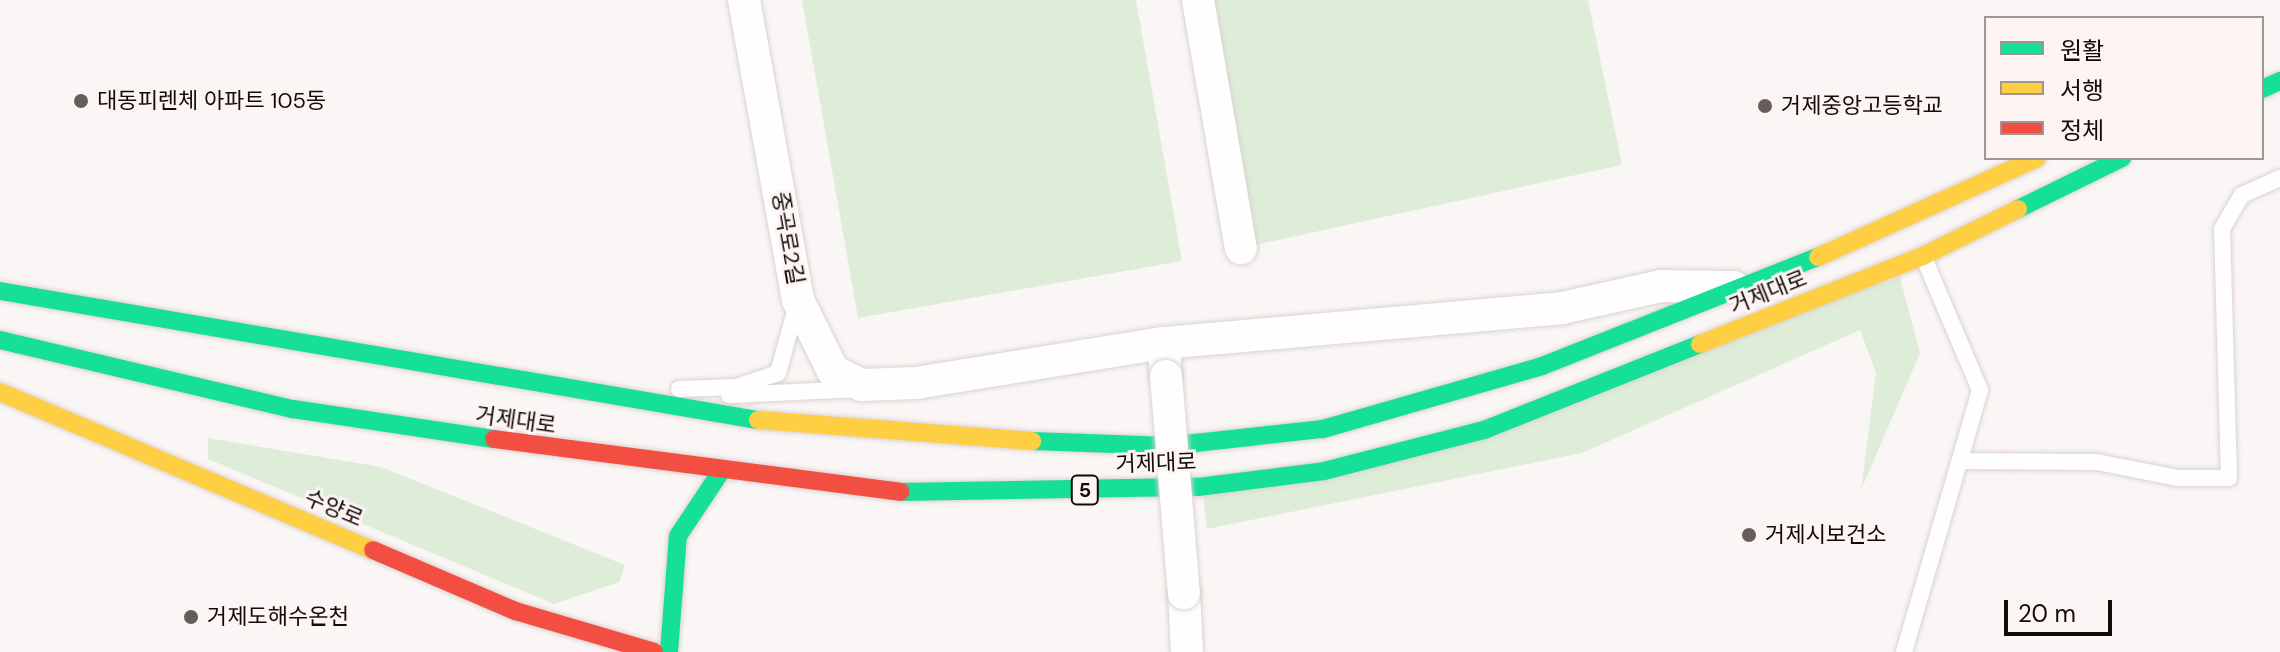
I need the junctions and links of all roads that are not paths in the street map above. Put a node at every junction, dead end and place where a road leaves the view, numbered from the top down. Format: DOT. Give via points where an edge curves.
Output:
graph roads {
  1 [pos="744,0"];
  2 [pos="1198,0"];
  3 [pos="2033,160"];
  4 [pos="2118,160"];
  5 [pos="2280,178"];
  6 [pos="1241,248"];
  7 [pos="1923,256"];
  8 [pos="1753,287"];
  9 [pos="0,291"];
  10 [pos="798,300"];
  11 [pos="0,340"];
  12 [pos="1164,343"];
  13 [pos="536,386"];
  14 [pos="874,386"];
  15 [pos="0,392"];
  16 [pos="697,392"];
  17 [pos="1960,461"];
  18 [pos="720,473"];
  19 [pos="654,652"];
  20 [pos="669,652"];
  21 [pos="1187,652"];
  22 [pos="1904,652"];
  1 -- 10 [label="street, 중곡로2길"];
  2 -- 6 [label="street"];
  3 -- 8 [label="main road, 거제대로 / 5"];
  4 -- 7 [label="main road, 거제대로 / 5"];
  5 -- 17 [label="lane" via="2242,195 2222,229 2229,478 2178,478 2097,462"];
  7 -- 17 [label="lane" via="1980,390"];
  7 -- 18 [label="main road, 거제대로 / 5" via="1484,430 1324,471 1198,487 898,492"];
  8 -- 12 [label="street" via="1661,286 1562,308"];
  8 -- 13 [label="main road, 거제대로 / 5" via="1542,366 1323,429 1168,446 916,437 690,413"];
  9 -- 13 [label="main road, 거제대로 / 5"];
  10 -- 14 [label="street" via="833,371"];
  10 -- 16 [label="lane, 중곡로2길" via="778,373"];
  11 -- 18 [label="main road, 거제대로 / 5" via="293,409"];
  12 -- 14 [label="street"];
  12 -- 21 [label="street, bridge"];
  13 -- 16 [label="lane, 중곡로2길" via="599,377"];
  14 -- 16 [label="lane" via="795,396"];
  15 -- 19 [label="main road, 수양로" via="515,611"];
  17 -- 22 [label="lane"];
  18 -- 20 [label="main road" via="678,536 670,567"];
}
